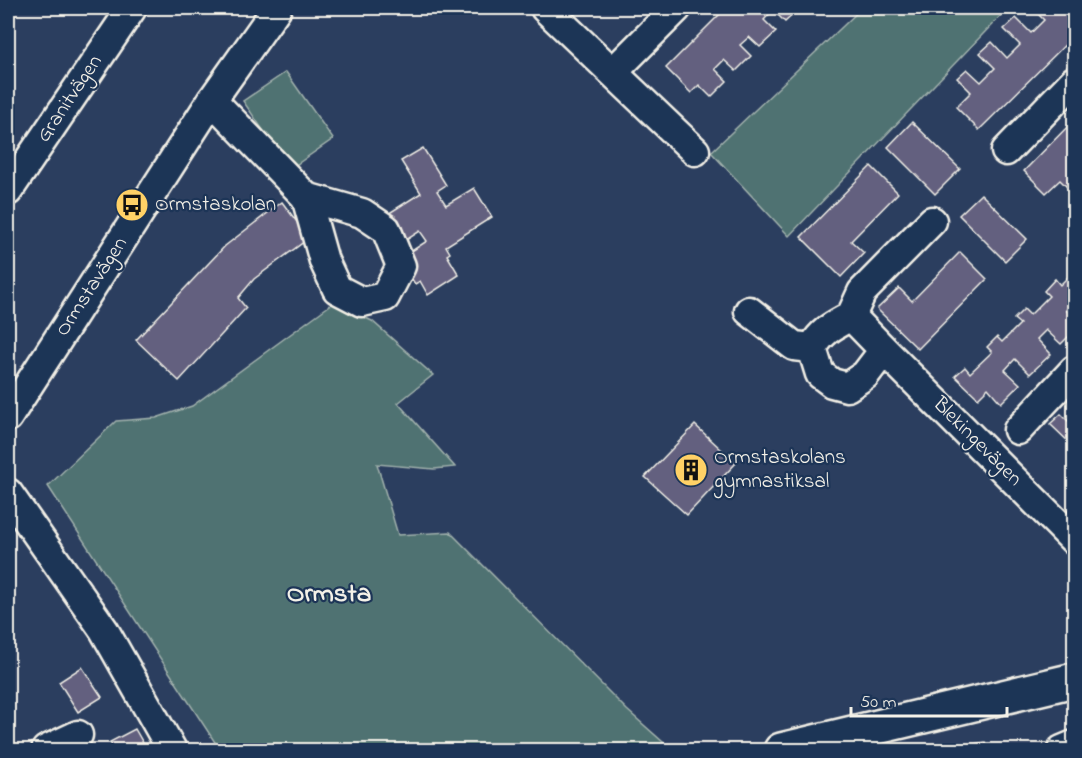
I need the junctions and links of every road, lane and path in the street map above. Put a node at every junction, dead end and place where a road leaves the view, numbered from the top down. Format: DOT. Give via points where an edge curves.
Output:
graph roads {
  1 [pos="132,8"];
  2 [pos="277,8"];
  3 [pos="546,8"];
  4 [pos="677,8"];
  5 [pos="613,72"];
  6 [pos="1074,81"];
  7 [pos="212,100"];
  8 [pos="695,151"];
  9 [pos="1006,151"];
  10 [pos="8,191"];
  11 [pos="306,197"];
  12 [pos="932,221"];
  13 [pos="749,311"];
  14 [pos="851,316"];
  15 [pos="812,348"];
  16 [pos="884,350"];
  17 [pos="1074,370"];
  18 [pos="8,417"];
  19 [pos="1017,430"];
  20 [pos="8,493"];
  21 [pos="1073,534"];
  22 [pos="1074,680"];
  23 [pos="78,735"];
  24 [pos="1074,745"];
  25 [pos="46,750"];
  26 [pos="172,750"];
  27 [pos="781,750"];
  28 [pos="1062,750"];
  1 -- 10 [label="street, Granitvägen"];
  2 -- 7 [label="street, Ormstavägen"];
  3 -- 5 [label="street"];
  4 -- 5 [label="street"];
  5 -- 8 [label="street"];
  6 -- 9 [label="street"];
  7 -- 11 [label="street"];
  7 -- 18 [label="street, Ormstavägen"];
  12 -- 14 [label="street" via="862,292"];
  13 -- 15 [label="street" via="794,346"];
  14 -- 15 [label="street" via="819,336"];
  14 -- 16 [label="street, Blekingevägen"];
  15 -- 16 [label="street" via="820,374 848,387 865,375"];
  16 -- 21 [label="street, Blekingevägen"];
  17 -- 19 [label="street"];
  20 -- 26 [label="street" via="104,630"];
  22 -- 27 [label="main road"];
  23 -- 25 [label="street"];
  24 -- 28 [label="street"];
}
